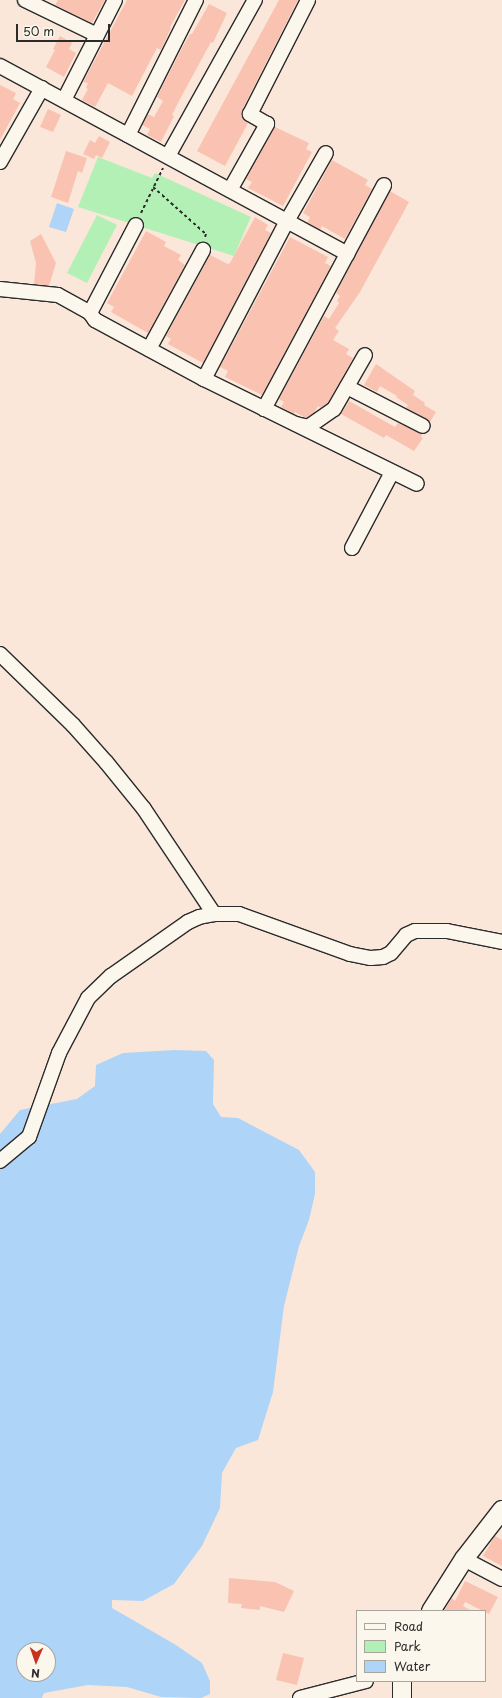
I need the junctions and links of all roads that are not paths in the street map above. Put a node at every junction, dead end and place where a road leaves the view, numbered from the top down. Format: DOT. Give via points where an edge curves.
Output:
graph roads {
  1 [pos="115,0"];
  2 [pos="196,0"];
  3 [pos="255,0"];
  4 [pos="308,0"];
  5 [pos="34,2"];
  6 [pos="97,35"];
  7 [pos="0,66"];
  8 [pos="42,88"];
  9 [pos="64,100"];
  10 [pos="128,135"];
  11 [pos="326,153"];
  12 [pos="168,156"];
  13 [pos="0,162"];
  14 [pos="384,185"];
  15 [pos="230,190"];
  16 [pos="287,221"];
  17 [pos="136,225"];
  18 [pos="202,250"];
  19 [pos="347,254"];
  20 [pos="0,289"];
  21 [pos="90,313"];
  22 [pos="149,349"];
  23 [pos="365,355"];
  24 [pos="204,379"];
  25 [pos="347,387"];
  26 [pos="264,409"];
  27 [pos="290,422"];
  28 [pos="423,426"];
  29 [pos="392,472"];
  30 [pos="417,484"];
  31 [pos="352,548"];
  32 [pos="0,654"];
  33 [pos="214,914"];
  34 [pos="502,942"];
  35 [pos="0,1161"];
  36 [pos="502,1510"];
  37 [pos="464,1559"];
  38 [pos="502,1579"];
  39 [pos="432,1610"];
  40 [pos="362,1682"];
  41 [pos="300,1698"];
  1 -- 6 [label="street"];
  2 -- 10 [label="street"];
  3 -- 12 [label="street"];
  4 -- 15 [label="street" via="250,114 267,124"];
  5 -- 6 [label="street"];
  6 -- 9 [label="street"];
  7 -- 8 [label="street"];
  8 -- 9 [label="street"];
  8 -- 13 [label="street"];
  9 -- 10 [label="street"];
  10 -- 12 [label="street"];
  11 -- 16 [label="street"];
  12 -- 15 [label="street"];
  14 -- 19 [label="street"];
  15 -- 16 [label="street"];
  16 -- 19 [label="street"];
  16 -- 24 [label="street"];
  17 -- 21 [label="street"];
  18 -- 22 [label="street"];
  19 -- 26 [label="street"];
  20 -- 21 [label="street" via="58,295"];
  21 -- 22 [label="street" via="95,320"];
  22 -- 24 [label="street"];
  23 -- 25 [label="street"];
  24 -- 26 [label="street"];
  25 -- 27 [label="street" via="334,409 308,427"];
  25 -- 28 [label="street"];
  26 -- 27 [label="street"];
  27 -- 29 [label="street"];
  29 -- 30 [label="street"];
  29 -- 31 [label="street"];
  32 -- 33 [label="street" via="73,725 106,762 144,810"];
  33 -- 34 [label="street" via="239,914 257,919 350,954 371,958 391,953 406,935 415,931 446,931"];
  33 -- 35 [label="street" via="188,922 111,976 88,998 59,1053 29,1137"];
  36 -- 37 [label="street"];
  37 -- 38 [label="street"];
  37 -- 39 [label="street"];
  40 -- 41 [label="street"];
}
